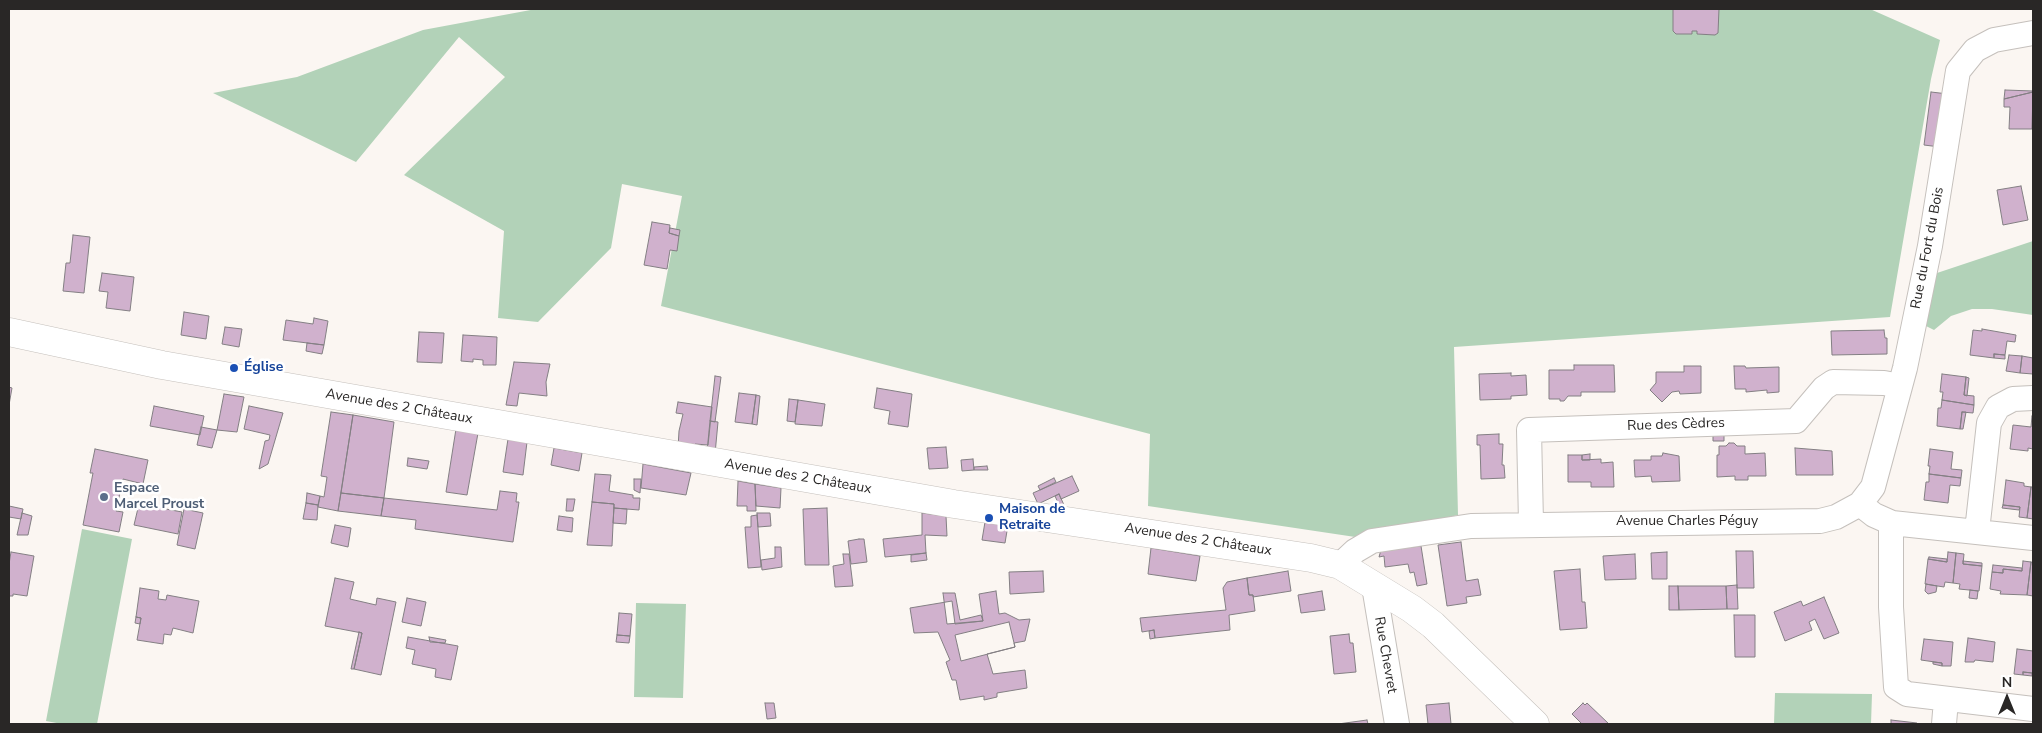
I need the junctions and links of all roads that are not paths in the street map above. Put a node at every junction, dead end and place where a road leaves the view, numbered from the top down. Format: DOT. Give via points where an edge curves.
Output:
graph roads {
  1 [pos="2033,33"];
  2 [pos="9,332"];
  3 [pos="1900,386"];
  4 [pos="2033,398"];
  5 [pos="1860,504"];
  6 [pos="1892,523"];
  7 [pos="1530,524"];
  8 [pos="1977,532"];
  9 [pos="2033,538"];
  10 [pos="1340,565"];
  11 [pos="1374,586"];
  12 [pos="1946,700"];
  13 [pos="2033,709"];
  14 [pos="1397,724"];
  15 [pos="1535,724"];
  16 [pos="1944,724"];
  1 -- 3 [label="street, Rue du Fort du Bois" via="1994,40 1975,50 1958,71 1930,246"];
  2 -- 10 [label="main road, Avenue des 2 Châteaux" via="180,368 954,504"];
  3 -- 5 [label="street, Rue du Fort du Bois" via="1874,487"];
  3 -- 7 [label="street, Rue des Cèdres" via="1833,382 1796,421 1529,430"];
  4 -- 8 [label="street" via="2013,399 1998,407 1989,423"];
  5 -- 6 [label="street"];
  5 -- 7 [label="street, Avenue Charles Péguy" via="1836,517 1820,521"];
  6 -- 8 [label="street"];
  6 -- 12 [label="street" via="1891,607 1896,687 1907,694"];
  7 -- 10 [label="street, Avenue Charles Péguy" via="1472,526 1372,541"];
  8 -- 9 [label="street"];
  10 -- 11 [label="main road, Avenue des 2 Châteaux"];
  11 -- 14 [label="street, Rue Chevret"];
  11 -- 15 [label="main road, Avenue des 2 Châteaux" via="1433,625"];
  12 -- 13 [label="street"];
  12 -- 16 [label="street"];
}
